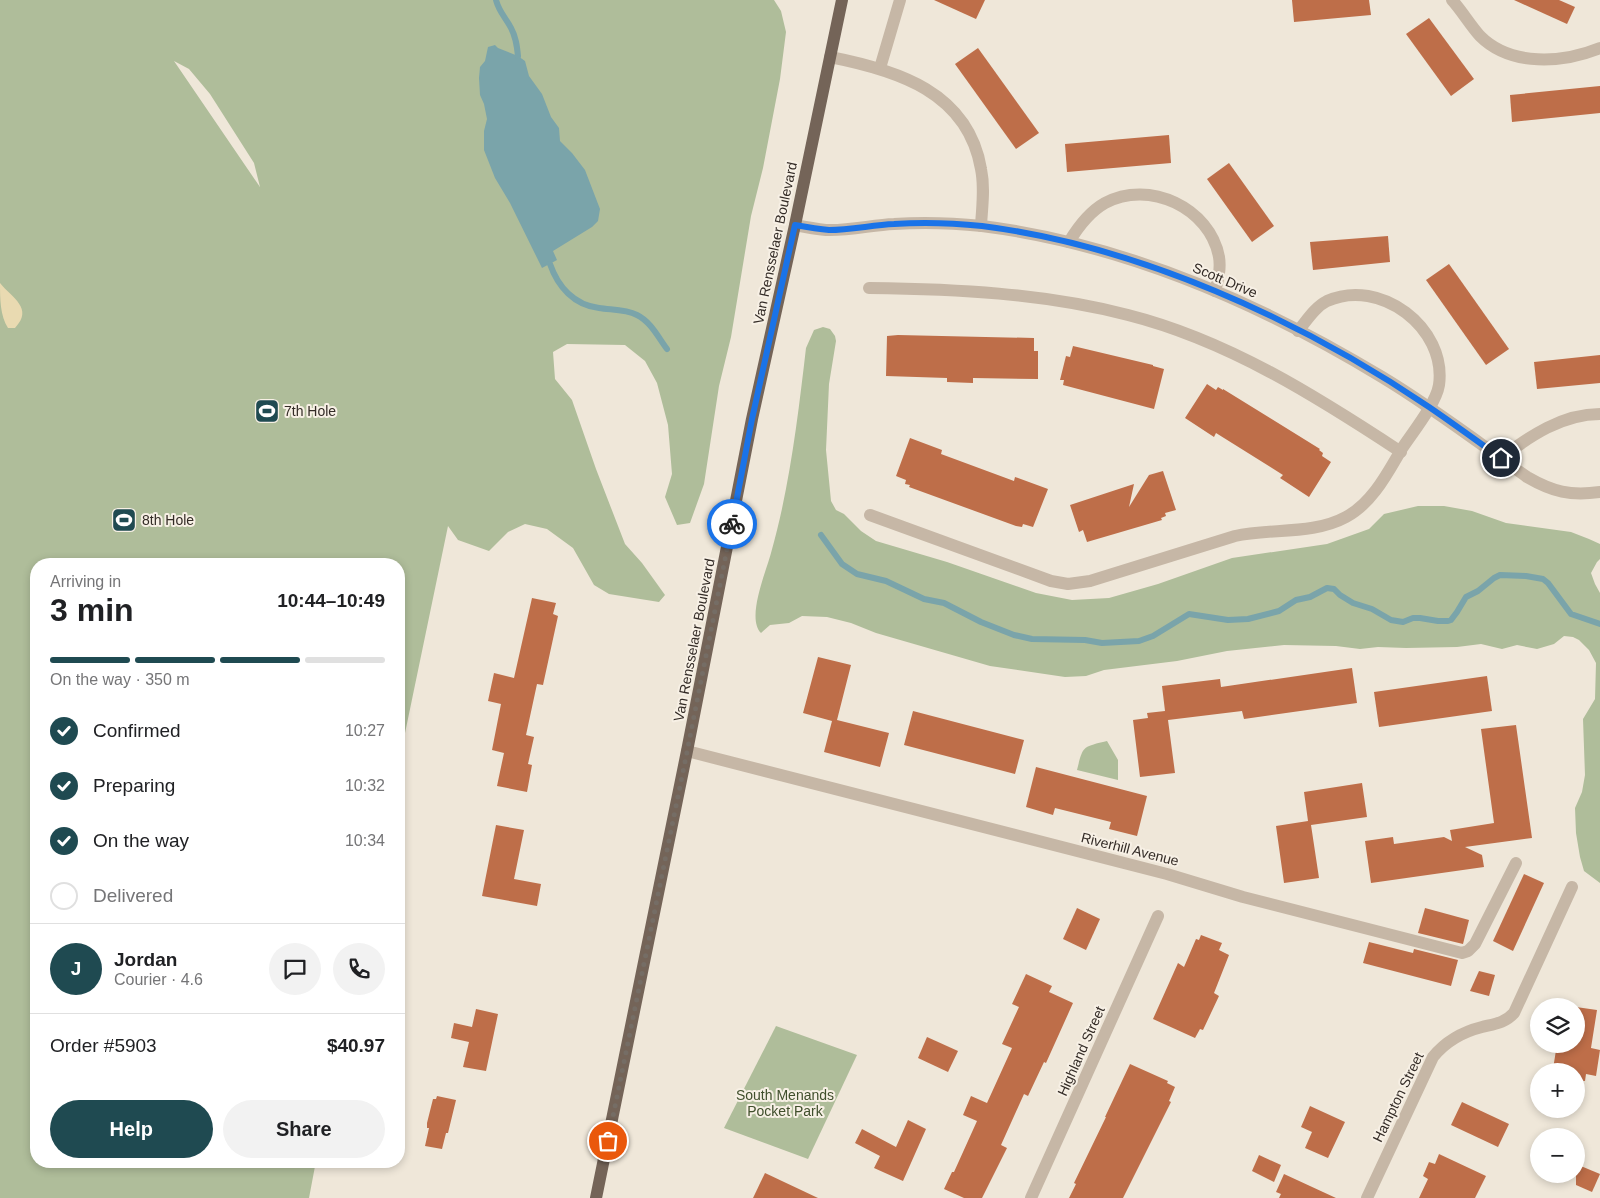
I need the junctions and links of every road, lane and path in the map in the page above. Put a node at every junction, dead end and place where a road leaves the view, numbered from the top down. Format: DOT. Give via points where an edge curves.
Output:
graph roads {
  1 [pos="842,0"];
  2 [pos="900,0"];
  3 [pos="1452,0"];
  4 [pos="1600,48"];
  5 [pos="830,57"];
  6 [pos="880,68"];
  7 [pos="795,225"];
  8 [pos="981,226"];
  9 [pos="1069,242"];
  10 [pos="869,288"];
  11 [pos="1215,291"];
  12 [pos="1298,331"];
  13 [pos="1429,407"];
  14 [pos="1600,414"];
  15 [pos="1400,452"];
  16 [pos="1501,458"];
  17 [pos="1600,492"];
  18 [pos="870,515"];
  19 [pos="687,752"];
  20 [pos="1516,863"];
  21 [pos="1572,887"];
  22 [pos="1158,916"];
  23 [pos="596,1198"];
  24 [pos="1030,1198"];
  25 [pos="1367,1198"];
  1 -- 5 [label="main road, Van Rensselaer Boulevard"];
  2 -- 6 [label="street"];
  3 -- 4 [label="street" via="1480,36 1511,54 1555,60"];
  5 -- 6 [label="street"];
  5 -- 7 [label="main road, Van Rensselaer Boulevard"];
  6 -- 8 [label="street" via="933,92 964,123 982,169"];
  7 -- 8 [label="street, Scott Drive" via="826,230 917,222"];
  7 -- 19 [label="main road, Van Rensselaer Boulevard" via="752,419"];
  8 -- 9 [label="street, Scott Drive"];
  9 -- 11 [label="street, Scott Drive" via="1146,264"];
  9 -- 11 [label="street" via="1090,214 1105,204 1130,195 1166,198 1195,217 1213,240 1220,263"];
  10 -- 15 [label="street" via="933,289 1047,299 1152,322 1201,339 1260,367 1336,410"];
  11 -- 12 [label="street, Scott Drive"];
  12 -- 13 [label="street, Scott Drive" via="1367,368"];
  12 -- 13 [label="street" via="1316,309 1337,297 1365,296 1390,302 1427,333 1435,350 1439,383"];
  13 -- 15 [label="street"];
  13 -- 16 [label="street, Scott Drive"];
  14 -- 16 [label="street" via="1553,425"];
  15 -- 18 [label="street" via="1372,493 1354,511 1338,520 1311,528 1235,536 1078,583 1050,581"];
  16 -- 17 [label="street, Scott Drive" via="1550,489 1575,494"];
  19 -- 20 [label="street, Riverhill Avenue" via="1158,871 1243,897 1462,953 1475,944"];
  19 -- 23 [label="main road, Van Rensselaer Boulevard"];
  21 -- 25 [label="street, Hampton Street" via="1514,1013 1498,1024 1457,1036 1433,1057"];
  22 -- 24 [label="street, Highland Street"];
}
